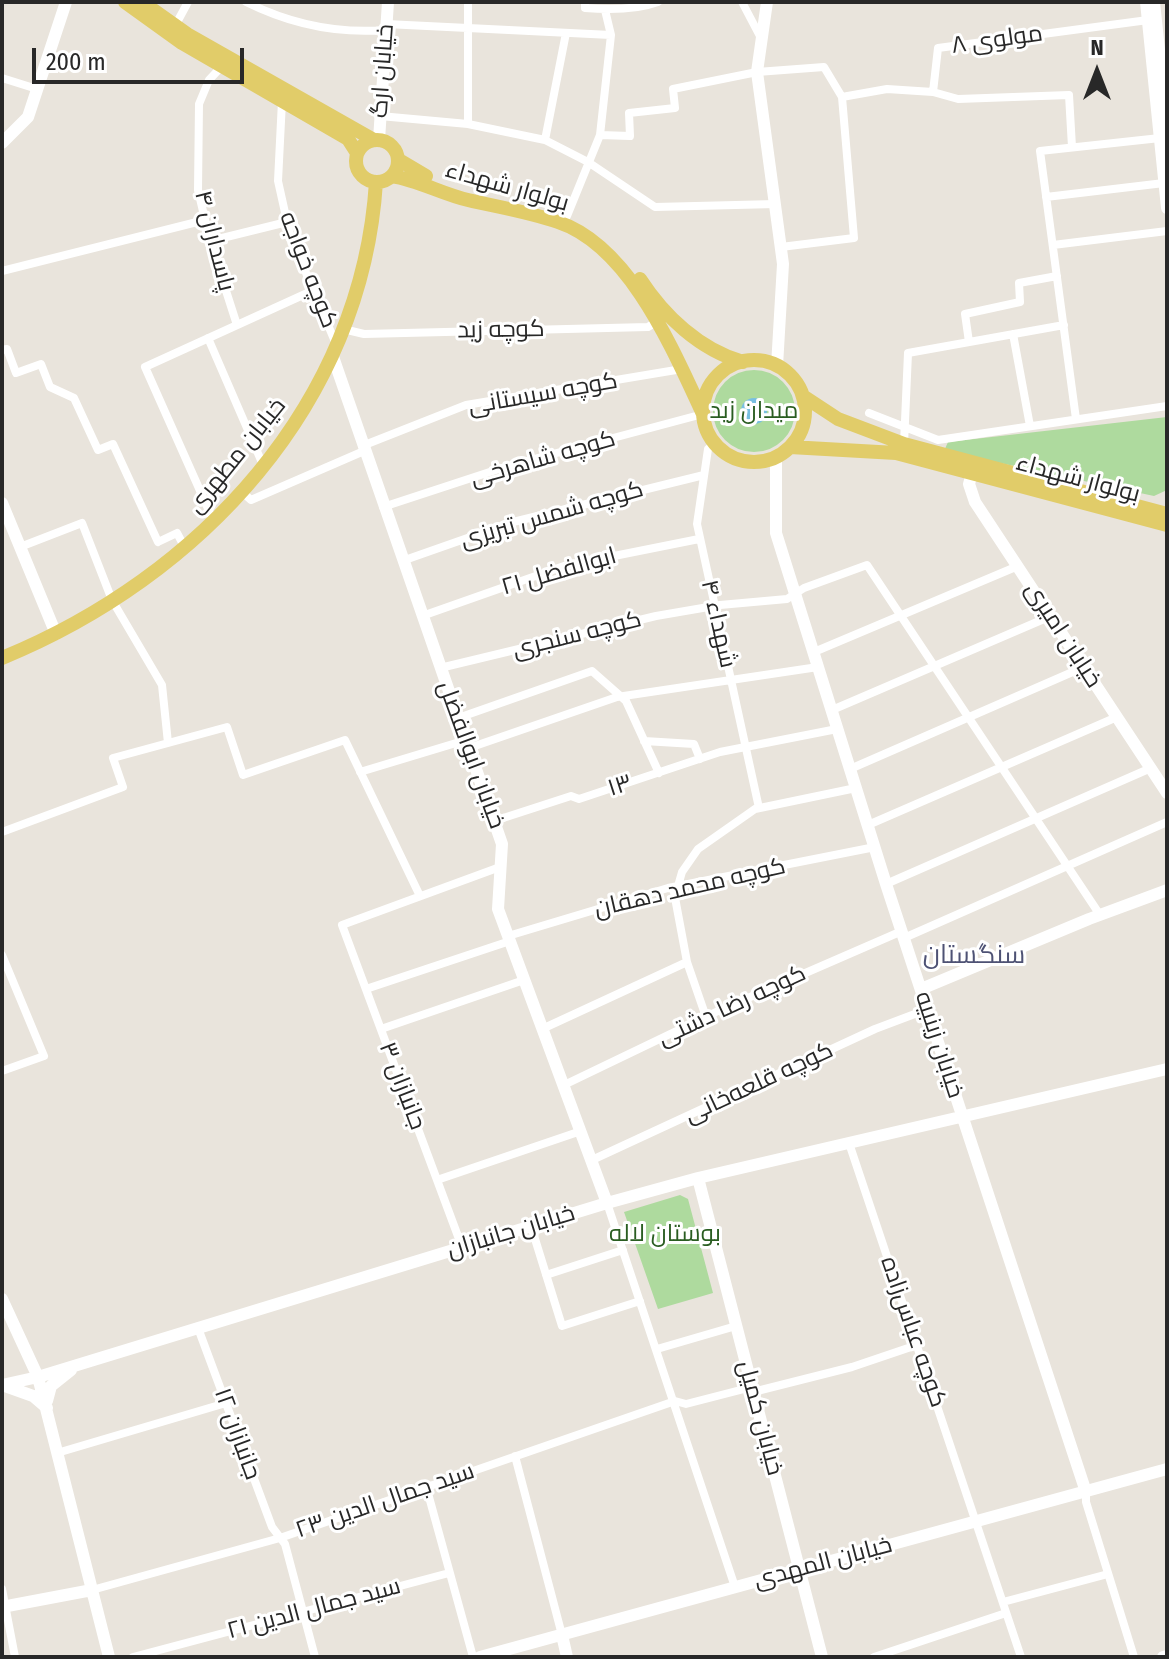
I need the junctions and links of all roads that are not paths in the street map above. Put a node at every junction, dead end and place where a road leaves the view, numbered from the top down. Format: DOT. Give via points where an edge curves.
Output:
graph roads {
  1 [pos="66,2"];
  2 [pos="125,2"];
  3 [pos="142,2"];
  4 [pos="188,2"];
  5 [pos="246,2"];
  6 [pos="388,2"];
  7 [pos="468,2"];
  8 [pos="585,2"];
  9 [pos="658,2"];
  10 [pos="742,2"];
  11 [pos="767,2"];
  12 [pos="1146,2"];
  13 [pos="1154,2"];
  14 [pos="605,10"];
  15 [pos="1148,20"];
  16 [pos="175,26"];
  17 [pos="386,27"];
  18 [pos="467,30"];
  19 [pos="566,33"];
  20 [pos="611,35"];
  21 [pos="762,40"];
  22 [pos="222,66"];
  23 [pos="757,72"];
  24 [pos="2,78"];
  25 [pos="1158,78"];
  26 [pos="37,89"];
  27 [pos="933,92"];
  28 [pos="842,97"];
  29 [pos="282,101"];
  30 [pos="380,116"];
  31 [pos="468,124"];
  32 [pos="1167,126"];
  33 [pos="600,135"];
  34 [pos="1160,138"];
  35 [pos="376,140"];
  36 [pos="545,140"];
  37 [pos="2,143"];
  38 [pos="1072,147"];
  39 [pos="357,153"];
  40 [pos="399,160"];
  41 [pos="588,162"];
  42 [pos="392,176"];
  43 [pos="376,182"];
  44 [pos="1164,183"];
  45 [pos="1046,197"];
  46 [pos="776,204"];
  47 [pos="1167,208"];
  48 [pos="567,216"];
  49 [pos="205,220"];
  50 [pos="287,222"];
  51 [pos="1167,231"];
  52 [pos="210,241"];
  53 [pos="1053,245"];
  54 [pos="781,247"];
  55 [pos="2,271"];
  56 [pos="1057,276"];
  57 [pos="314,290"];
  58 [pos="658,321"];
  59 [pos="237,325"];
  60 [pos="1064,325"];
  61 [pos="343,329"];
  62 [pos="1013,334"];
  63 [pos="208,338"];
  64 [pos="969,342"];
  65 [pos="334,349"];
  66 [pos="2,350"];
  67 [pos="743,362"];
  68 [pos="777,366"];
  69 [pos="682,369"];
  70 [pos="803,396"];
  71 [pos="1167,406"];
  72 [pos="869,413"];
  73 [pos="703,414"];
  74 [pos="1076,419"];
  75 [pos="1030,426"];
  76 [pos="905,427"];
  77 [pos="715,443"];
  78 [pos="904,444"];
  79 [pos="938,446"];
  80 [pos="790,447"];
  81 [pos="363,449"];
  82 [pos="776,457"];
  83 [pos="263,465"];
  84 [pos="972,473"];
  85 [pos="704,475"];
  86 [pos="241,491"];
  87 [pos="1066,492"];
  88 [pos="2,503"];
  89 [pos="383,507"];
  90 [pos="1163,510"];
  91 [pos="214,523"];
  92 [pos="1167,525"];
  93 [pos="699,539"];
  94 [pos="20,547"];
  95 [pos="185,548"];
  96 [pos="402,561"];
  97 [pos="1018,566"];
  98 [pos="795,594"];
  99 [pos="112,600"];
  100 [pos="714,607"];
  101 [pos="422,616"];
  102 [pos="901,616"];
  103 [pos="1051,616"];
  104 [pos="56,634"];
  105 [pos="814,652"];
  106 [pos="2,658"];
  107 [pos="934,666"];
  108 [pos="818,667"];
  109 [pos="1084,667"];
  110 [pos="440,668"];
  111 [pos="731,680"];
  112 [pos="621,697"];
  113 [pos="832,710"];
  114 [pos="968,717"];
  115 [pos="1117,717"];
  116 [pos="458,718"];
  117 [pos="837,729"];
  118 [pos="644,741"];
  119 [pos="168,743"];
  120 [pos="467,744"];
  121 [pos="745,747"];
  122 [pos="700,759"];
  123 [pos="1002,767"];
  124 [pos="1151,768"];
  125 [pos="850,769"];
  126 [pos="360,772"];
  127 [pos="659,773"];
  128 [pos="856,788"];
  129 [pos="1167,793"];
  130 [pos="759,808"];
  131 [pos="1036,818"];
  132 [pos="494,821"];
  133 [pos="1167,822"];
  134 [pos="868,825"];
  135 [pos="2,832"];
  136 [pos="875,847"];
  137 [pos="1067,866"];
  138 [pos="500,867"];
  139 [pos="886,884"];
  140 [pos="676,886"];
  141 [pos="1167,890"];
  142 [pos="420,896"];
  143 [pos="1100,915"];
  144 [pos="903,934"];
  145 [pos="509,938"];
  146 [pos="2,955"];
  147 [pos="687,962"];
  148 [pos="524,980"];
  149 [pos="366,989"];
  150 [pos="921,989"];
  151 [pos="928,1009"];
  152 [pos="706,1017"];
  153 [pos="381,1029"];
  154 [pos="542,1029"];
  155 [pos="1167,1069"];
  156 [pos="2,1071"];
  157 [pos="564,1085"];
  158 [pos="963,1117"];
  159 [pos="581,1131"];
  160 [pos="849,1143"];
  161 [pos="592,1160"];
  162 [pos="698,1178"];
  163 [pos="437,1180"];
  164 [pos="607,1203"];
  165 [pos="531,1226"];
  166 [pos="462,1247"];
  167 [pos="623,1250"];
  168 [pos="546,1275"];
  169 [pos="2,1299"];
  170 [pos="640,1301"];
  171 [pos="736,1326"];
  172 [pos="198,1328"];
  173 [pos="917,1345"];
  174 [pos="657,1349"];
  175 [pos="76,1366"];
  176 [pos="38,1377"];
  177 [pos="2,1385"];
  178 [pos="752,1389"];
  179 [pos="675,1401"];
  180 [pos="226,1403"];
  181 [pos="47,1408"];
  182 [pos="57,1453"];
  183 [pos="515,1456"];
  184 [pos="1167,1469"];
  185 [pos="426,1486"];
  186 [pos="1086,1492"];
  187 [pos="976,1522"];
  188 [pos="280,1538"];
  189 [pos="799,1570"];
  190 [pos="449,1573"];
  191 [pos="1108,1574"];
  192 [pos="735,1587"];
  193 [pos="2,1589"];
  194 [pos="92,1590"];
  195 [pos="1003,1602"];
  196 [pos="4,1607"];
  197 [pos="304,1612"];
  198 [pos="1006,1613"];
  199 [pos="562,1635"];
  200 [pos="15,1657"];
  201 [pos="109,1657"];
  202 [pos="133,1657"];
  203 [pos="315,1657"];
  204 [pos="473,1657"];
  205 [pos="480,1657"];
  206 [pos="567,1657"];
  207 [pos="821,1657"];
  208 [pos="874,1657"];
  209 [pos="1021,1657"];
  210 [pos="1134,1657"];
  1 -- 26 [label="street"];
  2 -- 22 [label="main road"];
  3 -- 16 [label="main road"];
  4 -- 16 [label="street"];
  5 -- 17 [label="street" via="311,26 350,31"];
  6 -- 17 [label="street, خیابان ارگ"];
  7 -- 18 [label="street"];
  8 -- 14 [label="street" via="585,8"];
  9 -- 14 [label="street"];
  10 -- 21 [label="street"];
  11 -- 21 [label="street"];
  12 -- 15 [label="street"];
  13 -- 25 [label="street"];
  14 -- 20 [label="street"];
  15 -- 25 [label="street"];
  15 -- 27 [label="street, مولوی ۸" via="938,48"];
  16 -- 35 [label="main road"];
  17 -- 18 [label="street"];
  17 -- 30 [label="street, خیابان ارگ"];
  18 -- 19 [label="street"];
  18 -- 31 [label="street"];
  19 -- 20 [label="street"];
  19 -- 36 [label="street"];
  20 -- 33 [label="street"];
  21 -- 23 [label="street"];
  22 -- 29 [label="main road"];
  22 -- 49 [label="street, پاسداران ۴" via="199,104 198,190"];
  23 -- 28 [label="street" via="824,67"];
  23 -- 33 [label="street" via="673,89 675,108 629,113 630,136"];
  23 -- 46 [label="street"];
  24 -- 26 [label="street"];
  25 -- 32 [label="street"];
  25 -- 34 [label="street"];
  26 -- 37 [label="street" via="28,117"];
  27 -- 28 [label="street" via="887,89"];
  27 -- 38 [label="street" via="958,99 1069,95"];
  28 -- 54 [label="street" via="854,238"];
  29 -- 39 [label="main road" via="348,139"];
  29 -- 50 [label="street, کوچه خواجه" via="278,181"];
  30 -- 31 [label="street"];
  30 -- 35 [label="street, خیابان ارگ"];
  31 -- 36 [label="street"];
  33 -- 41 [label="street"];
  34 -- 38 [label="street"];
  34 -- 44 [label="street"];
  35 -- 39 [label="main road"];
  35 -- 40 [label="main road" via="394,148"];
  36 -- 41 [label="street"];
  38 -- 45 [label="street" via="1040,151"];
  39 -- 43 [label="main road" via="358,170"];
  40 -- 42 [label="main road"];
  40 -- 48 [label="main road, بولوار شهداء" via="446,185"];
  41 -- 46 [label="street" via="655,207"];
  41 -- 48 [label="street"];
  42 -- 43 [label="main road"];
  42 -- 58 [label="main road, بولوار شهداء" via="579,232 614,260"];
  43 -- 61 [label="main road, خیابان مطهری" via="368,245"];
  44 -- 45 [label="street"];
  44 -- 47 [label="street"];
  45 -- 53 [label="street"];
  46 -- 54 [label="street"];
  48 -- 67 [label="main road, بولوار شهداء" via="621,253 648,291 703,346"];
  49 -- 52 [label="street, پاسداران ۴"];
  49 -- 55 [label="street"];
  50 -- 52 [label="street"];
  50 -- 57 [label="street, کوچه خواجه"];
  51 -- 53 [label="street"];
  52 -- 59 [label="street, پاسداران ۴"];
  53 -- 56 [label="street"];
  54 -- 68 [label="street"];
  56 -- 60 [label="street"];
  56 -- 64 [label="street" via="1019,283 1020,302 965,314"];
  57 -- 59 [label="street"];
  57 -- 65 [label="street, کوچه خواجه"];
  58 -- 61 [label="street, کوچه زید" via="648,327 356,334"];
  58 -- 69 [label="main road, بولوار شهداء"];
  59 -- 63 [label="street"];
  60 -- 62 [label="street"];
  60 -- 74 [label="street"];
  61 -- 65 [label="main road, خیابان مطهری"];
  62 -- 64 [label="street"];
  62 -- 75 [label="street"];
  63 -- 83 [label="street"];
  63 -- 91 [label="street" via="145,367"];
  64 -- 76 [label="street" via="908,353"];
  65 -- 81 [label="street, خیابان ابوالفضل"];
  65 -- 83 [label="main road, خیابان مطهری" via="315,391"];
  66 -- 95 [label="street" via="7,349 16,373 41,364 50,387 74,398 98,450 113,444 158,542 177,533"];
  67 -- 68 [label="main road"];
  67 -- 73 [label="main road" via="714,380"];
  68 -- 70 [label="main road"];
  69 -- 73 [label="main road, بولوار شهداء"];
  69 -- 81 [label="street, کوچه سیستانی" via="466,405"];
  70 -- 78 [label="main road, بولوار شهداء" via="838,419"];
  70 -- 80 [label="main road" via="803,426"];
  71 -- 74 [label="street"];
  72 -- 76 [label="street"];
  73 -- 77 [label="main road"];
  73 -- 89 [label="street, کوچه شاهرخی" via="508,466"];
  74 -- 75 [label="street"];
  75 -- 79 [label="street"];
  76 -- 78 [label="street"];
  76 -- 79 [label="street"];
  77 -- 82 [label="main road" via="743,460"];
  77 -- 85 [label="street, شهداء ۴" via="708,449"];
  78 -- 79 [label="main road, بولوار شهداء"];
  79 -- 87 [label="main road, بولوار شهداء"];
  80 -- 82 [label="main road"];
  80 -- 84 [label="main road, بولوار شهداء" via="896,453"];
  81 -- 86 [label="street, کوچه سیستانی" via="251,500"];
  81 -- 89 [label="street, خیابان ابوالفضل"];
  82 -- 98 [label="street, خیابان زینبیه" via="776,533"];
  83 -- 86 [label="main road, خیابان مطهری"];
  84 -- 87 [label="main road, بولوار شهداء"];
  84 -- 97 [label="street, خیابان امیری" via="969,484 975,502"];
  85 -- 93 [label="street, شهداء ۴"];
  85 -- 96 [label="street, کوچه شمس تبریزی" via="513,522"];
  86 -- 91 [label="main road, خیابان مطهری"];
  87 -- 90 [label="main road, بولوار شهداء"];
  87 -- 92 [label="main road, بولوار شهداء"];
  88 -- 94 [label="street"];
  89 -- 96 [label="street, خیابان ابوالفضل"];
  91 -- 95 [label="main road, خیابان مطهری"];
  93 -- 100 [label="street, شهداء ۴"];
  93 -- 101 [label="street, ابوالفضل ۲۱" via="564,566"];
  94 -- 99 [label="street" via="82,523"];
  94 -- 104 [label="street"];
  95 -- 99 [label="main road, خیابان مطهری"];
  96 -- 101 [label="street, خیابان ابوالفضل"];
  97 -- 102 [label="street"];
  97 -- 103 [label="street, خیابان امیری"];
  98 -- 100 [label="street, کوچه سنجری"];
  98 -- 102 [label="street, کوچه سنجری" via="867,565"];
  98 -- 105 [label="street, خیابان زینبیه"];
  99 -- 104 [label="main road, خیابان مطهری"];
  99 -- 119 [label="street" via="162,685"];
  100 -- 110 [label="street, کوچه سنجری"];
  100 -- 111 [label="street, شهداء ۴"];
  101 -- 110 [label="street, خیابان ابوالفضل"];
  102 -- 105 [label="street"];
  102 -- 107 [label="street"];
  103 -- 107 [label="street"];
  103 -- 109 [label="street, خیابان امیری"];
  104 -- 106 [label="main road, خیابان مطهری"];
  105 -- 108 [label="street, خیابان زینبیه"];
  107 -- 113 [label="street"];
  107 -- 114 [label="street"];
  108 -- 111 [label="street"];
  108 -- 113 [label="street, خیابان زینبیه"];
  109 -- 114 [label="street"];
  109 -- 115 [label="street, خیابان امیری"];
  110 -- 116 [label="street, خیابان ابوالفضل"];
  111 -- 112 [label="street"];
  111 -- 121 [label="street, شهداء ۴"];
  112 -- 116 [label="street" via="592,671"];
  112 -- 118 [label="street"];
  112 -- 120 [label="street"];
  113 -- 117 [label="street, خیابان زینبیه"];
  114 -- 123 [label="street"];
  114 -- 125 [label="street"];
  115 -- 123 [label="street"];
  115 -- 124 [label="street, خیابان امیری"];
  116 -- 120 [label="street, خیابان ابوالفضل"];
  117 -- 121 [label="street, ۱۳"];
  117 -- 125 [label="street, خیابان زینبیه"];
  118 -- 122 [label="street" via="694,744"];
  118 -- 127 [label="street"];
  119 -- 126 [label="street" via="227,727 243,775 345,740"];
  119 -- 135 [label="street" via="113,758 123,787"];
  120 -- 126 [label="street"];
  120 -- 132 [label="street, خیابان ابوالفضل"];
  121 -- 122 [label="street, ۱۳"];
  121 -- 130 [label="street, شهداء ۴"];
  122 -- 127 [label="street, ۱۳"];
  123 -- 131 [label="street"];
  123 -- 134 [label="street"];
  124 -- 129 [label="street, خیابان امیری"];
  124 -- 131 [label="street"];
  125 -- 128 [label="street, خیابان زینبیه"];
  126 -- 142 [label="street"];
  127 -- 132 [label="street, ۱۳"];
  128 -- 130 [label="street"];
  128 -- 134 [label="street, خیابان زینبیه"];
  130 -- 140 [label="street" via="698,849"];
  131 -- 137 [label="street"];
  131 -- 139 [label="street"];
  132 -- 138 [label="street, خیابان ابوالفضل" via="502,844"];
  133 -- 137 [label="street, کوچه رضا دشتی"];
  134 -- 136 [label="street, خیابان زینبیه"];
  136 -- 139 [label="street, خیابان زینبیه"];
  136 -- 140 [label="street, کوچه محمد دهقان"];
  137 -- 143 [label="street"];
  137 -- 144 [label="street, کوچه رضا دشتی"];
  138 -- 142 [label="street"];
  138 -- 145 [label="street, خیابان ابوالفضل" via="498,909"];
  139 -- 144 [label="street, خیابان زینبیه"];
  140 -- 145 [label="street, کوچه محمد دهقان"];
  140 -- 147 [label="street"];
  141 -- 143 [label="street"];
  142 -- 149 [label="street, جانبازان ۳" via="342,925"];
  143 -- 150 [label="street"];
  144 -- 150 [label="street, خیابان زینبیه"];
  144 -- 152 [label="street, کوچه رضا دشتی"];
  145 -- 148 [label="street, خیابان ابوالفضل"];
  145 -- 149 [label="street, کوچه محمد دهقان"];
  146 -- 156 [label="street" via="44,1056"];
  147 -- 152 [label="street"];
  147 -- 154 [label="street"];
  148 -- 153 [label="street"];
  148 -- 154 [label="street, خیابان ابوالفضل"];
  149 -- 153 [label="street, جانبازان ۳"];
  150 -- 151 [label="street, خیابان زینبیه"];
  151 -- 158 [label="street, خیابان زینبیه"];
  151 -- 161 [label="street, کوچه قلعه‌خانی"];
  152 -- 157 [label="street, کوچه رضا دشتی"];
  153 -- 163 [label="street, جانبازان ۳"];
  154 -- 157 [label="street, خیابان ابوالفضل"];
  155 -- 158 [label="street, خیابان جانبازان"];
  157 -- 159 [label="street, خیابان ابوالفضل"];
  158 -- 160 [label="street, خیابان جانبازان"];
  158 -- 186 [label="street, خیابان زینبیه"];
  159 -- 161 [label="street, خیابان ابوالفضل"];
  159 -- 163 [label="street"];
  160 -- 162 [label="street, خیابان جانبازان"];
  160 -- 173 [label="street, کوچه عباس‌زاده"];
  161 -- 164 [label="street, خیابان ابوالفضل"];
  162 -- 164 [label="street, خیابان جانبازان"];
  162 -- 171 [label="street, خیابان کمیل"];
  163 -- 166 [label="street, جانبازان ۳"];
  164 -- 165 [label="street, خیابان جانبازان"];
  164 -- 167 [label="street"];
  165 -- 166 [label="street, خیابان جانبازان"];
  165 -- 168 [label="street"];
  166 -- 172 [label="street, خیابان جانبازان"];
  167 -- 168 [label="street"];
  167 -- 170 [label="street"];
  168 -- 170 [label="street" via="562,1326"];
  169 -- 176 [label="street"];
  170 -- 174 [label="street"];
  171 -- 174 [label="street"];
  171 -- 178 [label="street, خیابان کمیل"];
  172 -- 175 [label="street, خیابان جانبازان"];
  172 -- 180 [label="street, جانبازان ۱۲"];
  173 -- 178 [label="street, سید جمال الدین ۲۳" via="852,1367"];
  173 -- 187 [label="street, کوچه عباس‌زاده"];
  174 -- 179 [label="street"];
  175 -- 176 [label="street, خیابان جانبازان"];
  175 -- 181 [label="street" via="51,1386"];
  176 -- 177 [label="street, خیابان جانبازان"];
  176 -- 181 [label="street"];
  177 -- 181 [label="street" via="33,1396"];
  178 -- 179 [label="street, سید جمال الدین ۲۳" via="686,1404"];
  178 -- 189 [label="street, خیابان کمیل"];
  179 -- 183 [label="street, سید جمال الدین ۲۳"];
  179 -- 192 [label="street"];
  180 -- 182 [label="street"];
  180 -- 188 [label="street, جانبازان ۱۲"];
  181 -- 182 [label="street"];
  182 -- 194 [label="street"];
  183 -- 185 [label="street, سید جمال الدین ۲۳"];
  183 -- 199 [label="street"];
  184 -- 186 [label="street, خیابان المهدی"];
  185 -- 188 [label="street, سید جمال الدین ۲۳"];
  185 -- 190 [label="street"];
  186 -- 187 [label="street, خیابان المهدی"];
  186 -- 191 [label="street"];
  187 -- 189 [label="street, خیابان المهدی"];
  187 -- 195 [label="street, کوچه عباس‌زاده"];
  188 -- 194 [label="street, سید جمال الدین ۲۳"];
  188 -- 197 [label="street, جانبازان ۱۲"];
  189 -- 192 [label="street, خیابان المهدی"];
  189 -- 207 [label="street, خیابان کمیل"];
  190 -- 197 [label="street, سید جمال الدین ۲۱"];
  190 -- 204 [label="street"];
  191 -- 195 [label="street"];
  191 -- 210 [label="street"];
  192 -- 199 [label="street, خیابان المهدی"];
  193 -- 196 [label="street"];
  194 -- 196 [label="street"];
  194 -- 201 [label="street"];
  195 -- 198 [label="street, کوچه عباس‌زاده"];
  196 -- 200 [label="street"];
  197 -- 202 [label="street, سید جمال الدین ۲۱"];
  197 -- 203 [label="street, جانبازان ۱۲"];
  198 -- 208 [label="street"];
  198 -- 209 [label="street, کوچه عباس‌زاده"];
  199 -- 205 [label="street, خیابان المهدی"];
  199 -- 206 [label="street"];
}
